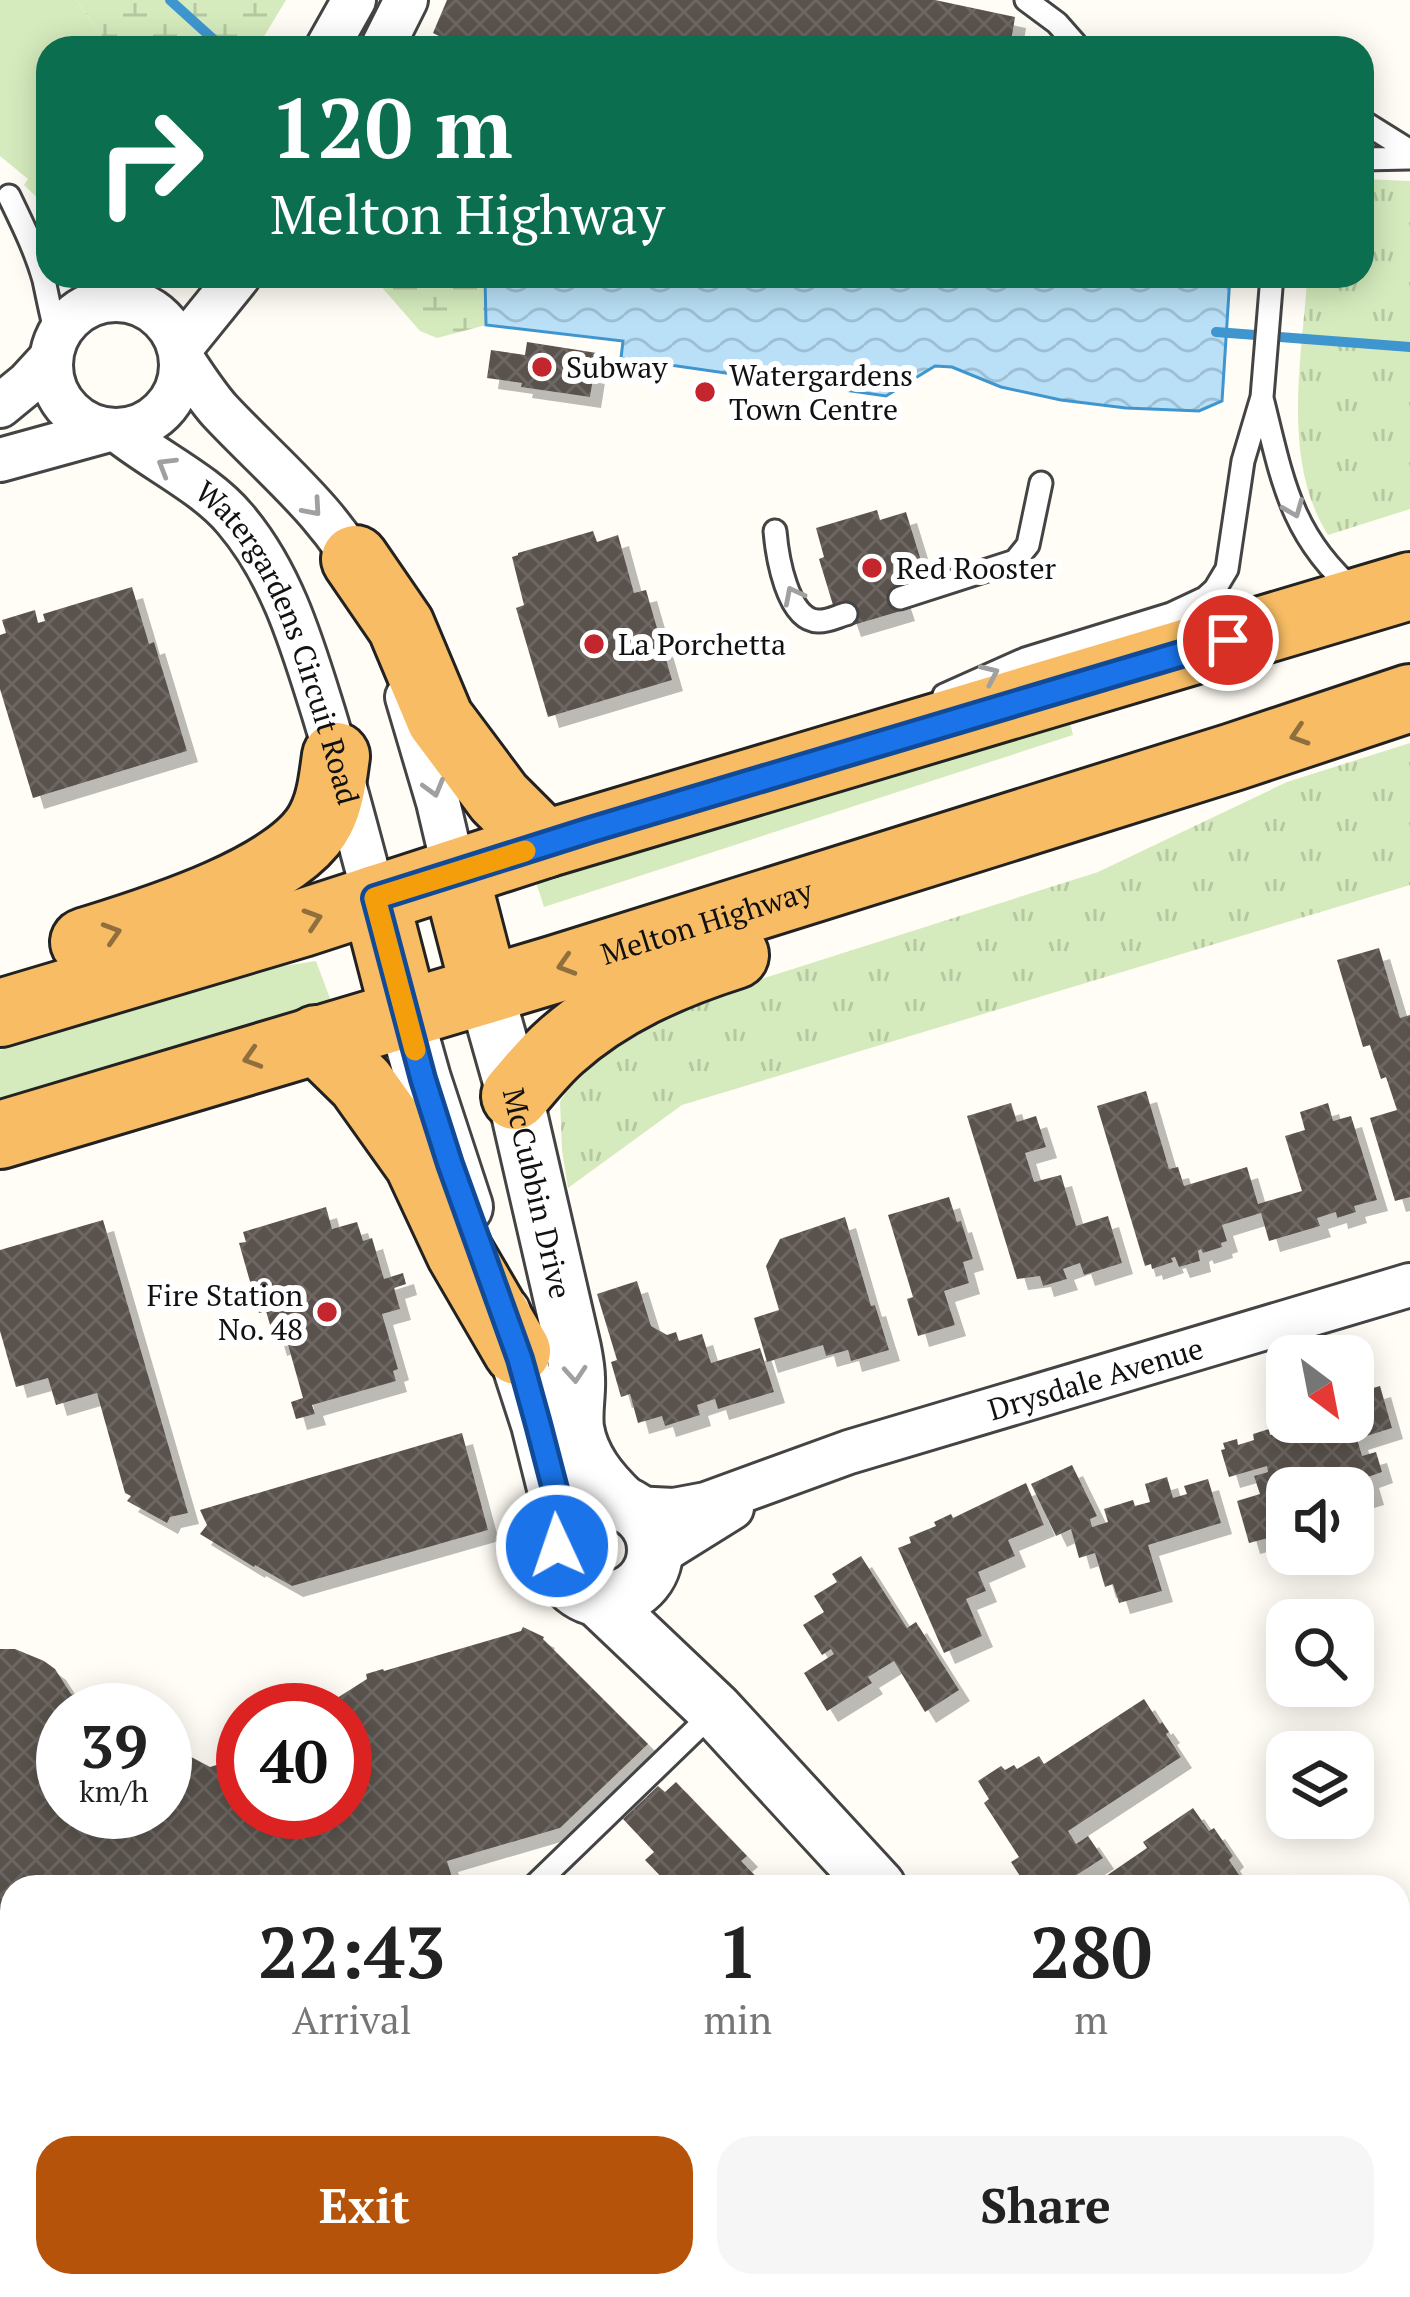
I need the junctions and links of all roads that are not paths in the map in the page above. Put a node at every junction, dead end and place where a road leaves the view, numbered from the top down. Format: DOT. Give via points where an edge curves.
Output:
graph roads {
  1 [pos="406,0"];
  2 [pos="1026,0"];
  3 [pos="391,36"];
  4 [pos="1069,36"];
  5 [pos="1374,129"];
  6 [pos="1410,154"];
  7 [pos="1374,158"];
  8 [pos="4,192"];
  9 [pos="36,223"];
  10 [pos="36,259"];
  11 [pos="45,288"];
  12 [pos="230,288"];
  13 [pos="1270,288"];
  14 [pos="107,292"];
  15 [pos="54,348"];
  16 [pos="180,353"];
  17 [pos="1262,398"];
  18 [pos="0,406"];
  19 [pos="113,430"];
  20 [pos="0,460"];
  21 [pos="1041,482"];
  22 [pos="775,532"];
  23 [pos="355,559"];
  24 [pos="1388,592"];
  25 [pos="899,598"];
  26 [pos="846,614"];
  27 [pos="1410,698"];
  28 [pos="934,699"];
  29 [pos="893,718"];
  30 [pos="336,756"];
  31 [pos="1233,757"];
  32 [pos="770,776"];
  33 [pos="545,844"];
  34 [pos="455,874"];
  35 [pos="375,898"];
  36 [pos="0,967"];
  37 [pos="485,990"];
  38 [pos="0,1013"];
  39 [pos="405,1015"];
  40 [pos="316,1039"];
  41 [pos="515,1096"];
  42 [pos="89,1108"];
  43 [pos="0,1135"];
  44 [pos="0,1158"];
  45 [pos="1410,1285"];
  46 [pos="517,1351"];
  47 [pos="564,1524"];
  48 [pos="640,1534"];
  49 [pos="598,1599"];
  50 [pos="702,1697"];
  51 [pos="544,1875"];
  52 [pos="867,1875"];
  1 -- 3 [label="street"];
  2 -- 4 [label="lane"];
  5 -- 6 [label="lane"];
  6 -- 7 [label="lane"];
  8 -- 9 [label="lane"];
  8 -- 10 [label="lane"];
  11 -- 15 [label="lane"];
  12 -- 16 [label="street"];
  13 -- 17 [label="lane"];
  14 -- 15 [label="street" via="78,312"];
  14 -- 16 [label="street" via="153,311"];
  15 -- 18 [label="street"];
  15 -- 19 [label="street" via="56,392 65,406"];
  16 -- 19 [label="street" via="181,374 166,407 152,420"];
  16 -- 23 [label="street, one-way" via="218,409"];
  17 -- 24 [label="lane, one-way" via="1300,526 1324,561"];
  28 -- 17 [label="lane, one-way" via="1024,659 1171,614 1215,590 1227,569"];
  19 -- 20 [label="street"];
  30 -- 19 [label="street, Watergardens Circuit Road, one-way" via="268,566 207,492"];
  21 -- 25 [label="lane" via="1028,544 1015,561"];
  26 -- 22 [label="lane, one-way" via="818,621 798,609"];
  23 -- 33 [label="highway" via="401,626 440,719 494,793"];
  23 -- 34 [label="street, one-way" via="392,645"];
  24 -- 32 [label="highway"];
  27 -- 31 [label="highway, Melton Highway, one-way"];
  29 -- 32 [label="lane"];
  30 -- 35 [label="street, Watergardens Circuit Road"];
  36 -- 30 [label="highway, one-way" via="188,908 284,857 320,823"];
  31 -- 37 [label="highway, Melton Highway, one-way"];
  31 -- 41 [label="highway" via="1049,851 669,978 559,1047"];
  32 -- 33 [label="highway"];
  33 -- 34 [label="highway"];
  34 -- 35 [label="highway"];
  34 -- 37 [label="highway, McCubbin Drive"];
  38 -- 35 [label="highway, one-way"];
  35 -- 39 [label="highway, McCubbin Drive"];
  37 -- 39 [label="highway, Melton Highway"];
  37 -- 41 [label="street, McCubbin Drive"];
  39 -- 40 [label="highway, Melton Highway"];
  39 -- 46 [label="street, McCubbin Drive"];
  40 -- 42 [label="highway, Melton Highway, one-way"];
  40 -- 46 [label="highway" via="370,1094 418,1163"];
  41 -- 48 [label="street, McCubbin Drive, one-way" via="573,1348 579,1440"];
  42 -- 43 [label="highway, Melton Highway"];
  42 -- 44 [label="lane"];
  45 -- 48 [label="street, Drysdale Avenue" via="849,1452 674,1510"];
  46 -- 47 [label="street, McCubbin Drive"];
  47 -- 48 [label="street" via="575,1511 606,1501"];
  47 -- 49 [label="street" via="557,1546 562,1572"];
  48 -- 49 [label="street" via="644,1581"];
  48 -- 50 [label="street, McCubbin Drive" via="663,1616"];
  49 -- 50 [label="street, McCubbin Drive"];
  50 -- 51 [label="lane"];
  50 -- 52 [label="street, McCubbin Drive"];
}
